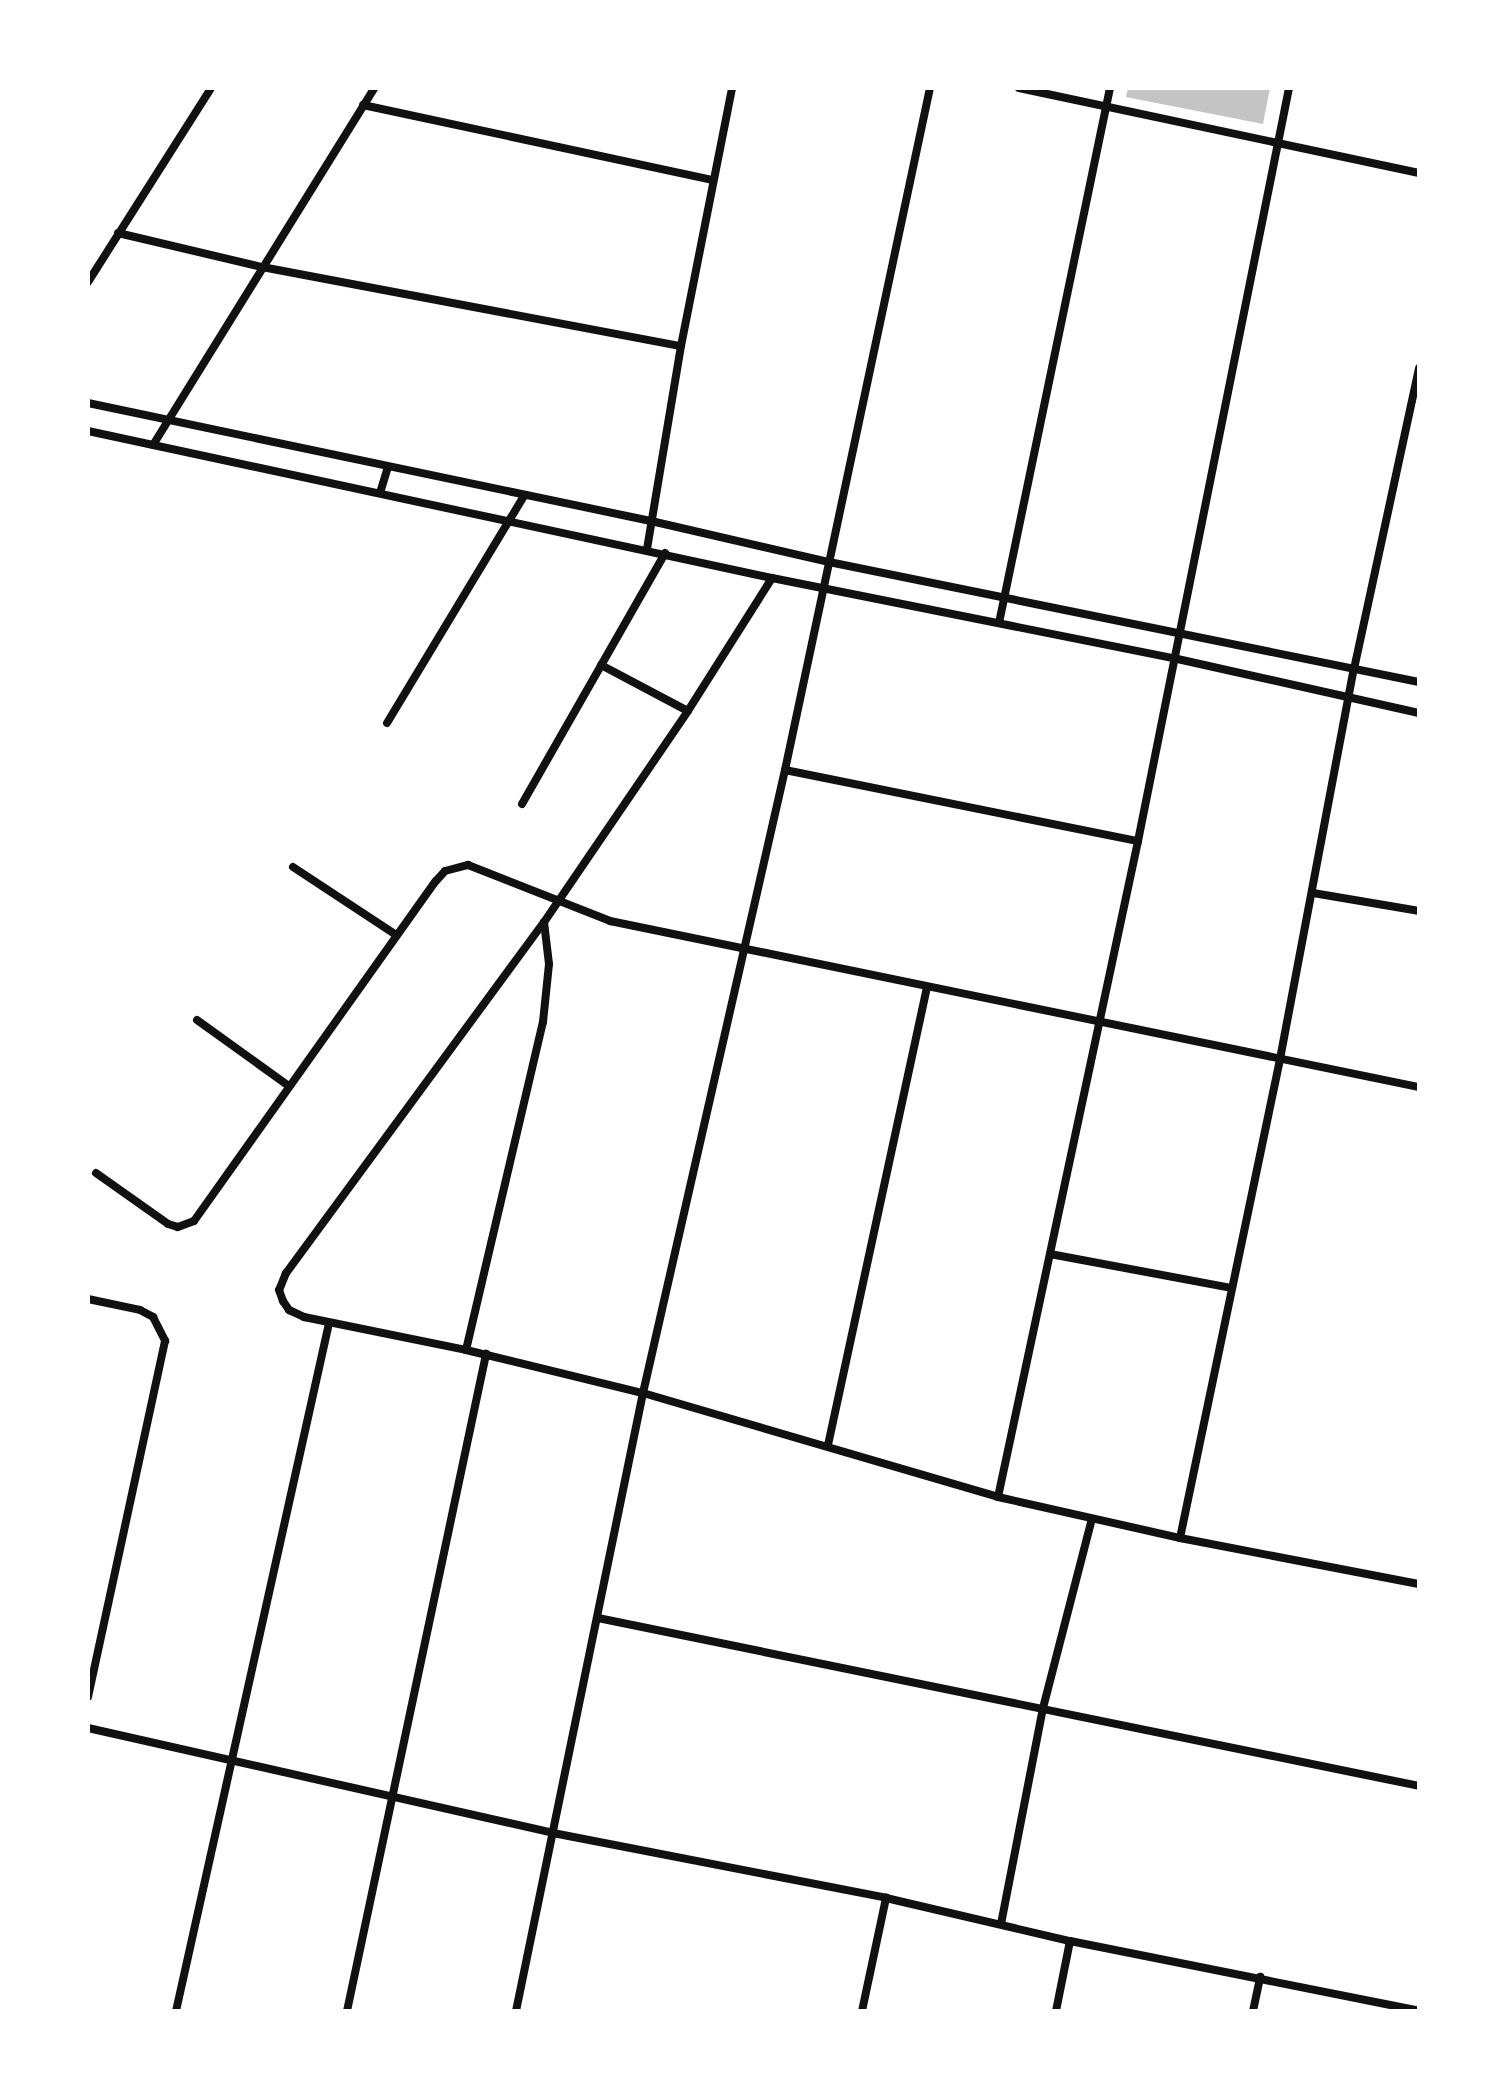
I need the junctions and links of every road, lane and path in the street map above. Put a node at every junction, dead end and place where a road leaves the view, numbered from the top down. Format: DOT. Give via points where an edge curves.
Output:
graph roads {
  1 [pos="211,88"];
  2 [pos="374,88"];
  3 [pos="732,88"];
  4 [pos="930,88"];
  5 [pos="1019,88"];
  6 [pos="1110,88"];
  7 [pos="1289,88"];
  8 [pos="363,105"];
  9 [pos="1106,107"];
  10 [pos="1277,144"];
  11 [pos="1419,173"];
  12 [pos="713,180"];
  13 [pos="118,233"];
  14 [pos="262,267"];
  15 [pos="88,282"];
  16 [pos="681,346"];
  17 [pos="1419,368"];
  18 [pos="88,403"];
  19 [pos="166,420"];
  20 [pos="88,431"];
  21 [pos="153,445"];
  22 [pos="388,467"];
  23 [pos="380,493"];
  24 [pos="524,496"];
  25 [pos="511,520"];
  26 [pos="651,521"];
  27 [pos="647,549"];
  28 [pos="665,553"];
  29 [pos="829,562"];
  30 [pos="772,578"];
  31 [pos="824,588"];
  32 [pos="1003,596"];
  33 [pos="999,623"];
  34 [pos="1178,633"];
  35 [pos="1173,658"];
  36 [pos="601,665"];
  37 [pos="1354,669"];
  38 [pos="1419,682"];
  39 [pos="1349,698"];
  40 [pos="688,711"];
  41 [pos="1419,713"];
  42 [pos="387,723"];
  43 [pos="785,770"];
  44 [pos="522,804"];
  45 [pos="1138,841"];
  46 [pos="293,867"];
  47 [pos="1313,893"];
  48 [pos="557,901"];
  49 [pos="1419,911"];
  50 [pos="544,922"];
  51 [pos="396,935"];
  52 [pos="744,948"];
  53 [pos="927,989"];
  54 [pos="197,1020"];
  55 [pos="1097,1022"];
  56 [pos="1280,1059"];
  57 [pos="289,1086"];
  58 [pos="1419,1087"];
  59 [pos="96,1173"];
  60 [pos="1050,1254"];
  61 [pos="1231,1288"];
  62 [pos="88,1299"];
  63 [pos="329,1323"];
  64 [pos="466,1350"];
  65 [pos="486,1354"];
  66 [pos="643,1393"];
  67 [pos="828,1445"];
  68 [pos="998,1497"];
  69 [pos="1092,1519"];
  70 [pos="1180,1538"];
  71 [pos="1419,1584"];
  72 [pos="598,1618"];
  73 [pos="88,1697"];
  74 [pos="1043,1708"];
  75 [pos="88,1728"];
  76 [pos="231,1759"];
  77 [pos="1419,1786"];
  78 [pos="394,1797"];
  79 [pos="553,1833"];
  80 [pos="886,1898"];
  81 [pos="1001,1924"];
  82 [pos="1070,1941"];
  83 [pos="1260,1977"];
  84 [pos="176,2011"];
  85 [pos="347,2011"];
  86 [pos="516,2011"];
  87 [pos="862,2011"];
  88 [pos="1056,2011"];
  89 [pos="1253,2011"];
  90 [pos="1419,2011"];
  1 -- 13 [label="street"];
  2 -- 8 [label="street"];
  3 -- 12 [label="street"];
  4 -- 29 [label="street"];
  5 -- 9 [label="street"];
  6 -- 9 [label="street"];
  7 -- 10 [label="street"];
  8 -- 12 [label="street"];
  8 -- 14 [label="street"];
  9 -- 10 [label="street"];
  9 -- 32 [label="street"];
  10 -- 11 [label="street"];
  10 -- 34 [label="street"];
  12 -- 16 [label="street"];
  13 -- 14 [label="street"];
  13 -- 15 [label="street"];
  14 -- 16 [label="street"];
  14 -- 19 [label="street"];
  16 -- 26 [label="street"];
  17 -- 37 [label="street"];
  18 -- 19 [label="street"];
  19 -- 21 [label="street"];
  19 -- 22 [label="street"];
  20 -- 21 [label="street"];
  21 -- 23 [label="street"];
  22 -- 23 [label="street"];
  22 -- 24 [label="street"];
  23 -- 25 [label="street"];
  24 -- 25 [label="street"];
  24 -- 26 [label="street"];
  25 -- 27 [label="street"];
  25 -- 42 [label="street"];
  26 -- 27 [label="street"];
  26 -- 29 [label="street"];
  27 -- 28 [label="street"];
  28 -- 30 [label="street"];
  28 -- 36 [label="street"];
  29 -- 31 [label="street"];
  29 -- 32 [label="street"];
  30 -- 31 [label="street"];
  30 -- 40 [label="street"];
  31 -- 33 [label="street"];
  31 -- 43 [label="street"];
  32 -- 33 [label="street"];
  32 -- 34 [label="street"];
  33 -- 35 [label="street"];
  34 -- 35 [label="street"];
  34 -- 37 [label="street"];
  35 -- 39 [label="street"];
  35 -- 45 [label="street"];
  36 -- 40 [label="street"];
  36 -- 44 [label="street"];
  37 -- 38 [label="street"];
  37 -- 39 [label="street"];
  39 -- 41 [label="street"];
  39 -- 47 [label="street"];
  40 -- 48 [label="street"];
  43 -- 45 [label="street"];
  43 -- 52 [label="street"];
  45 -- 55 [label="street"];
  46 -- 51 [label="street"];
  47 -- 49 [label="street"];
  47 -- 56 [label="street"];
  48 -- 50 [label="street"];
  48 -- 51 [label="street" via="468,865 454,867 436,881"];
  48 -- 52 [label="street" via="610,921"];
  50 -- 63 [label="street" via="286,1273 279,1290 289,1310"];
  50 -- 64 [label="street" via="549,964 543,1022"];
  51 -- 57 [label="street"];
  52 -- 53 [label="street"];
  52 -- 66 [label="street"];
  53 -- 55 [label="street"];
  53 -- 67 [label="street"];
  54 -- 57 [label="street"];
  55 -- 56 [label="street"];
  55 -- 60 [label="street"];
  56 -- 58 [label="street"];
  56 -- 61 [label="street"];
  57 -- 59 [label="street" via="187,1226 168,1224"];
  60 -- 61 [label="street"];
  60 -- 68 [label="street"];
  61 -- 70 [label="street"];
  62 -- 73 [label="street" via="153,1317 165,1341"];
  63 -- 64 [label="street"];
  63 -- 76 [label="street"];
  64 -- 65 [label="street"];
  65 -- 66 [label="street"];
  65 -- 78 [label="street"];
  66 -- 67 [label="street"];
  66 -- 72 [label="street"];
  67 -- 68 [label="street"];
  68 -- 69 [label="street"];
  69 -- 70 [label="street"];
  69 -- 74 [label="street"];
  70 -- 71 [label="street"];
  72 -- 74 [label="street"];
  72 -- 79 [label="street"];
  74 -- 77 [label="street"];
  74 -- 81 [label="street"];
  75 -- 76 [label="street"];
  76 -- 78 [label="street"];
  76 -- 84 [label="street"];
  78 -- 79 [label="street"];
  78 -- 85 [label="street"];
  79 -- 80 [label="street"];
  79 -- 86 [label="street"];
  80 -- 81 [label="street"];
  80 -- 87 [label="street"];
  81 -- 82 [label="street"];
  82 -- 83 [label="street"];
  82 -- 88 [label="street"];
  83 -- 89 [label="street"];
  83 -- 90 [label="street"];
}
